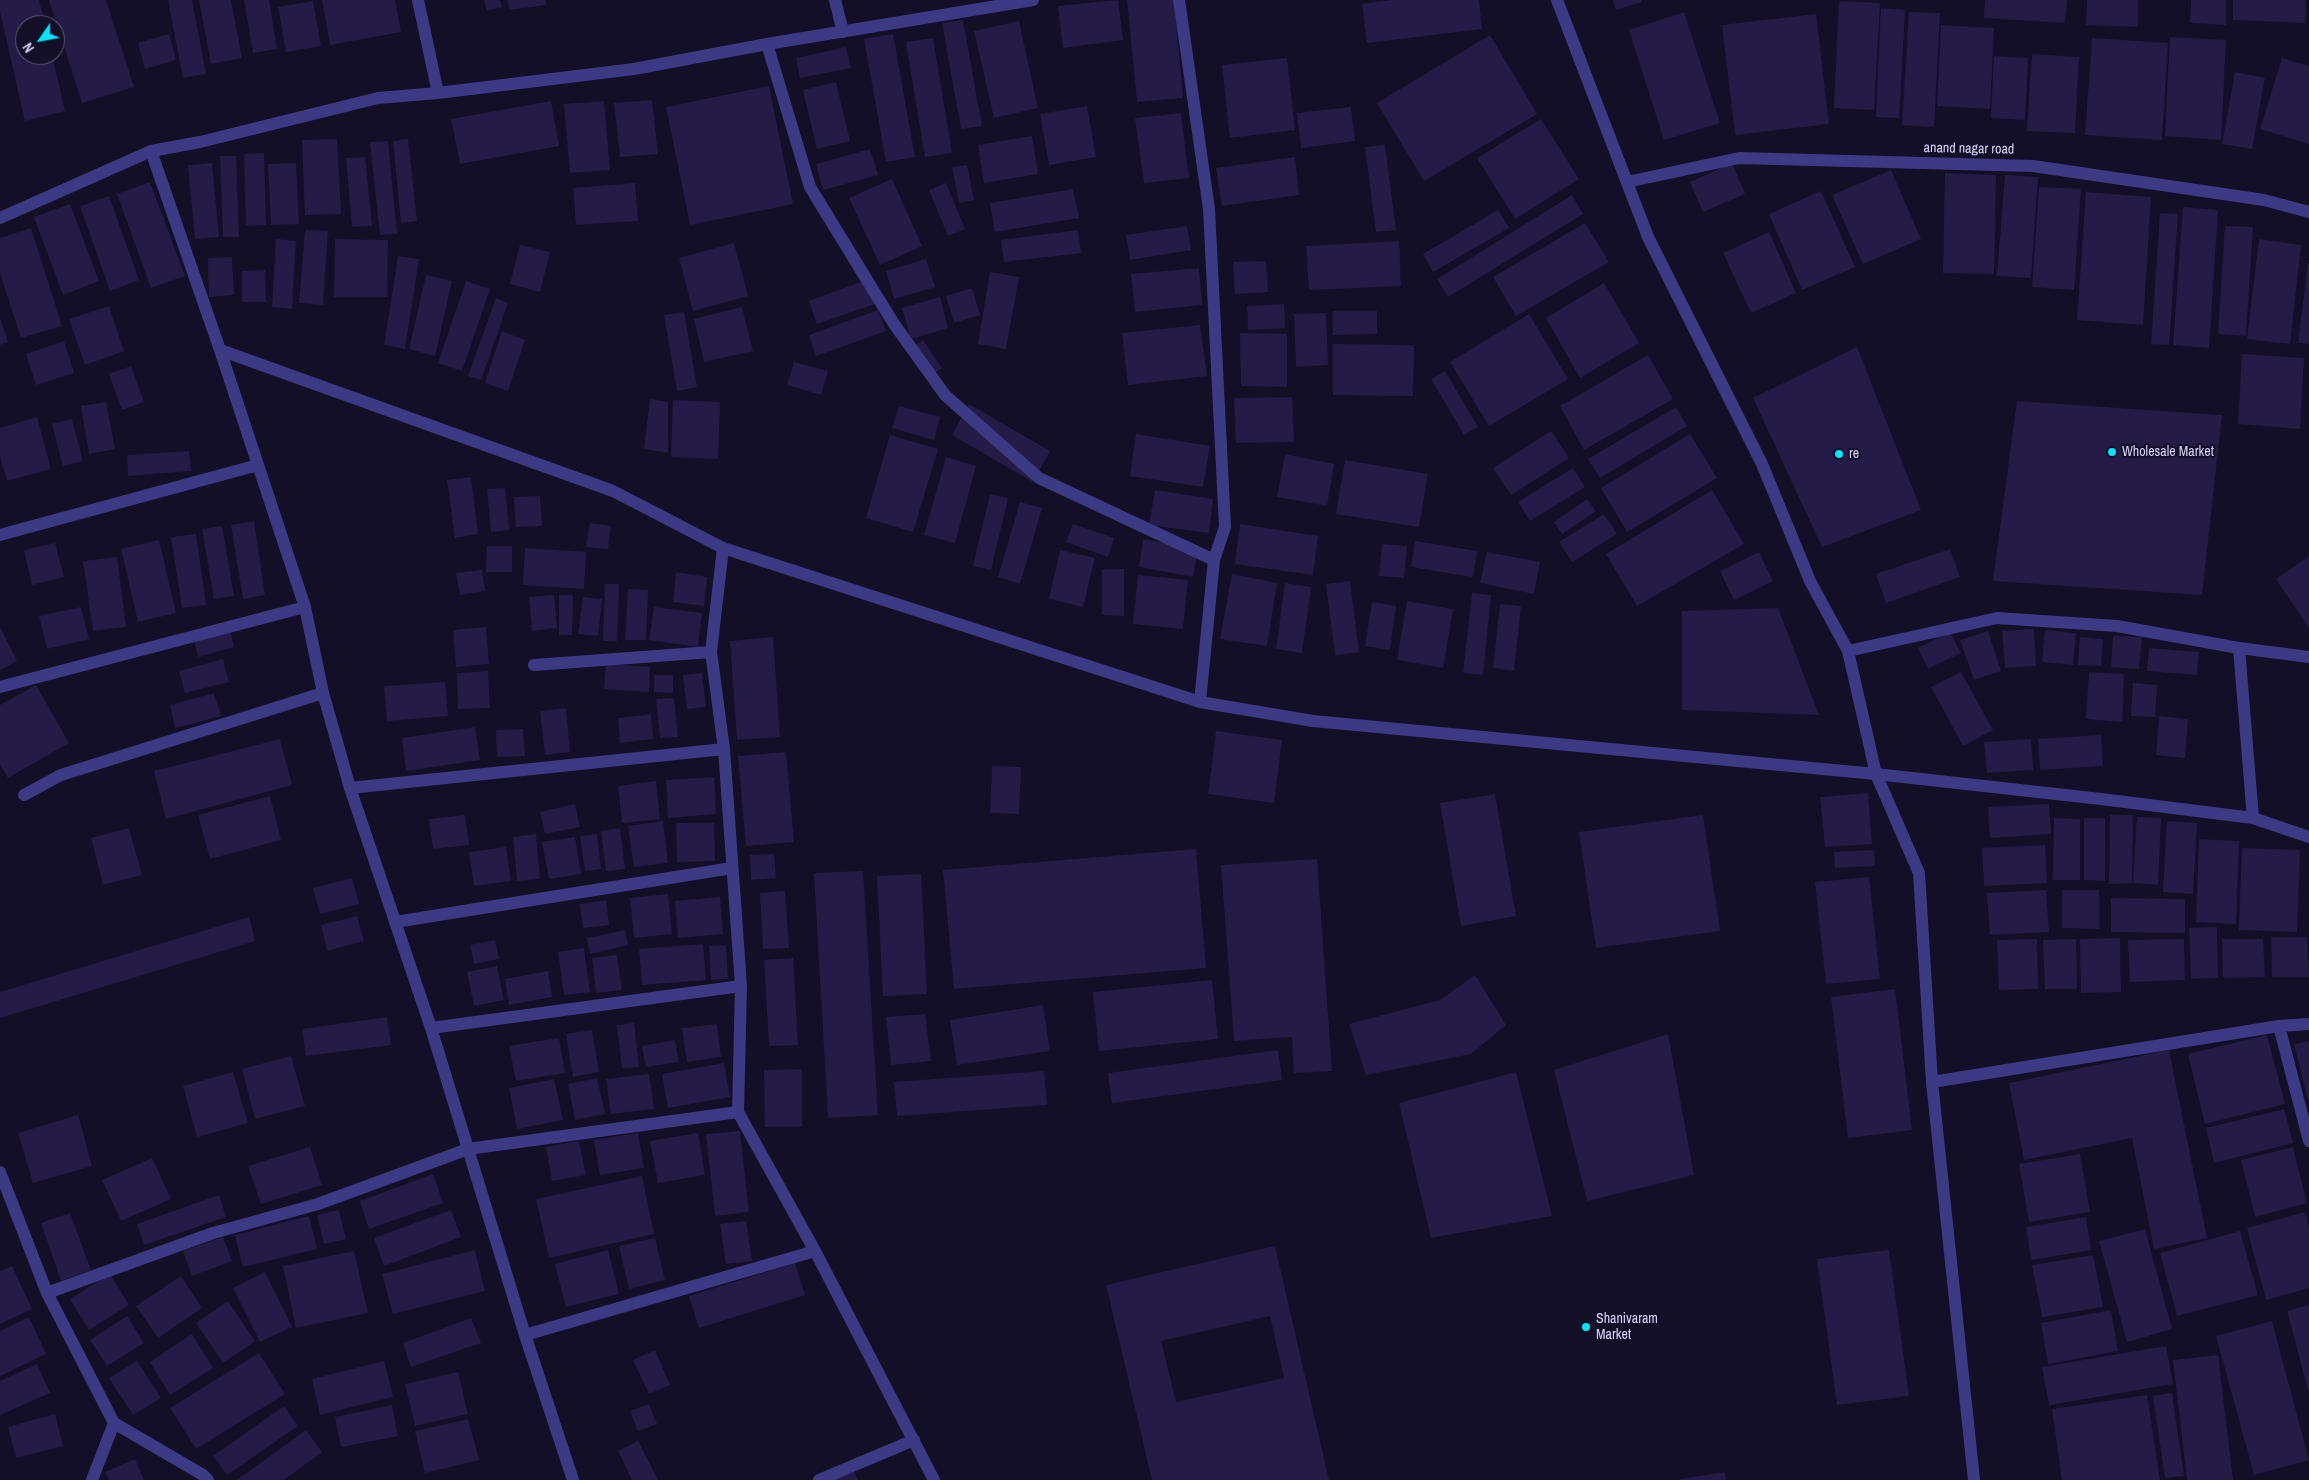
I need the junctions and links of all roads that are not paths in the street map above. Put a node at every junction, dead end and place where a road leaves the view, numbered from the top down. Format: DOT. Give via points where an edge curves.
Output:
graph roads {
  1 [pos="418,0"];
  2 [pos="835,0"];
  3 [pos="1033,0"];
  4 [pos="1179,0"];
  5 [pos="1557,0"];
  6 [pos="843,32"];
  7 [pos="767,44"];
  8 [pos="438,93"];
  9 [pos="150,150"];
  10 [pos="1627,182"];
  11 [pos="2309,212"];
  12 [pos="0,218"];
  13 [pos="220,350"];
  14 [pos="258,465"];
  15 [pos="0,535"];
  16 [pos="723,548"];
  17 [pos="1214,560"];
  18 [pos="305,606"];
  19 [pos="2239,648"];
  20 [pos="1848,651"];
  21 [pos="711,652"];
  22 [pos="2309,657"];
  23 [pos="534,665"];
  24 [pos="0,687"];
  25 [pos="323,694"];
  26 [pos="1200,702"];
  27 [pos="724,749"];
  28 [pos="1876,774"];
  29 [pos="350,788"];
  30 [pos="24,795"];
  31 [pos="2253,818"];
  32 [pos="2309,837"];
  33 [pos="732,868"];
  34 [pos="395,922"];
  35 [pos="741,986"];
  36 [pos="2309,1024"];
  37 [pos="2279,1026"];
  38 [pos="431,1028"];
  39 [pos="1932,1082"];
  40 [pos="738,1112"];
  41 [pos="2309,1141"];
  42 [pos="468,1149"];
  43 [pos="0,1172"];
  44 [pos="814,1251"];
  45 [pos="47,1293"];
  46 [pos="525,1335"];
  47 [pos="114,1423"];
  48 [pos="914,1440"];
  49 [pos="92,1480"];
  50 [pos="208,1480"];
  51 [pos="572,1480"];
  52 [pos="819,1480"];
  53 [pos="934,1480"];
  54 [pos="1974,1480"];
  1 -- 8 [label="street"];
  2 -- 6 [label="street"];
  3 -- 6 [label="street"];
  4 -- 17 [label="street" via="1209,209 1225,527"];
  5 -- 10 [label="street"];
  6 -- 7 [label="street"];
  7 -- 8 [label="street" via="634,69"];
  7 -- 17 [label="street" via="810,187 894,324 945,395 1039,478"];
  8 -- 9 [label="street" via="378,98 200,142"];
  9 -- 12 [label="street"];
  9 -- 13 [label="street"];
  10 -- 11 [label="street, anand nagar road" via="1740,158 2033,166 2264,200"];
  10 -- 20 [label="street" via="1648,237 1762,464 1810,581"];
  13 -- 14 [label="street"];
  13 -- 16 [label="street" via="613,491"];
  14 -- 15 [label="street"];
  14 -- 18 [label="street"];
  16 -- 21 [label="street"];
  16 -- 26 [label="street"];
  17 -- 26 [label="street"];
  18 -- 24 [label="street"];
  18 -- 25 [label="street"];
  19 -- 20 [label="street" via="2117,626 1997,618"];
  19 -- 22 [label="street"];
  19 -- 31 [label="street"];
  20 -- 28 [label="street"];
  21 -- 23 [label="street"];
  21 -- 27 [label="street"];
  25 -- 29 [label="street"];
  25 -- 30 [label="street" via="61,775"];
  26 -- 28 [label="street" via="1313,721"];
  27 -- 29 [label="street"];
  27 -- 33 [label="street"];
  28 -- 31 [label="street"];
  28 -- 39 [label="street" via="1919,873"];
  29 -- 34 [label="street"];
  31 -- 32 [label="street"];
  33 -- 34 [label="street"];
  33 -- 35 [label="street"];
  34 -- 38 [label="street"];
  35 -- 38 [label="street"];
  35 -- 40 [label="street"];
  36 -- 37 [label="street"];
  37 -- 39 [label="street"];
  37 -- 41 [label="street"];
  38 -- 42 [label="street"];
  39 -- 54 [label="street"];
  40 -- 42 [label="street"];
  40 -- 44 [label="street"];
  42 -- 45 [label="street" via="318,1204 213,1233"];
  42 -- 46 [label="street"];
  43 -- 45 [label="street"];
  44 -- 46 [label="street"];
  44 -- 48 [label="street"];
  45 -- 47 [label="street"];
  46 -- 51 [label="street"];
  47 -- 49 [label="street"];
  47 -- 50 [label="street"];
  48 -- 52 [label="street"];
  48 -- 53 [label="street"];
}
